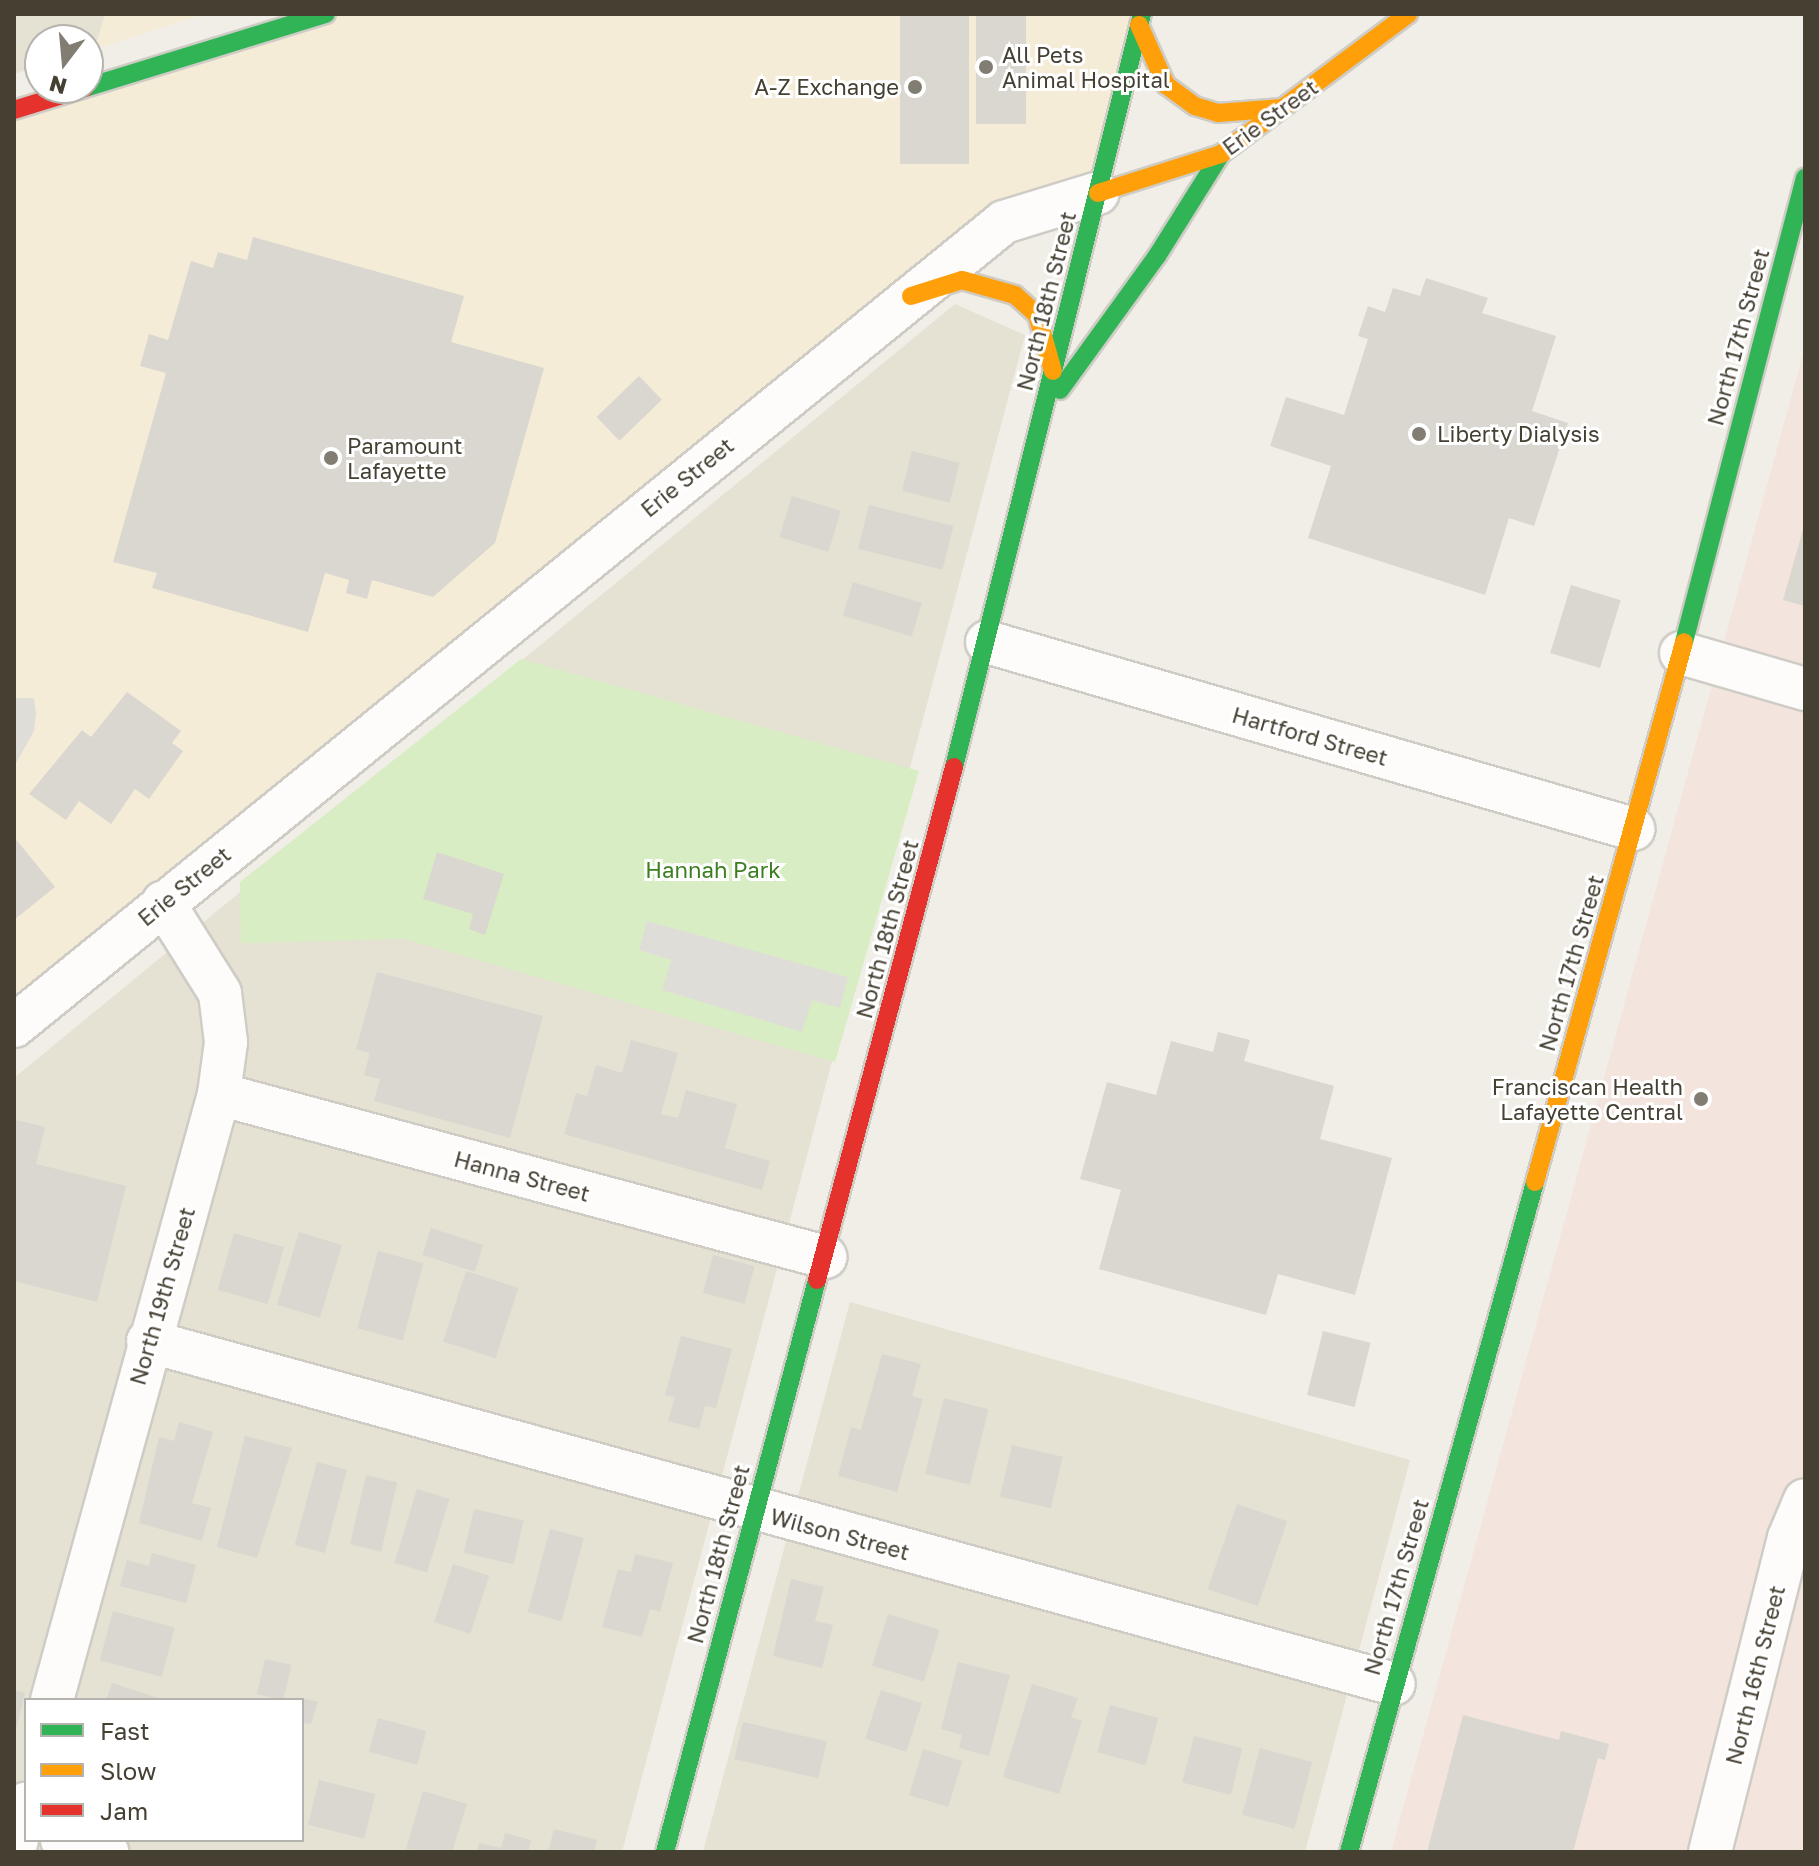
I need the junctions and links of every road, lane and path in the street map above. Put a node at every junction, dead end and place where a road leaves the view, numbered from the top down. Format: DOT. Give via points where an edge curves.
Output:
graph roads {
  1 [pos="326,14"];
  2 [pos="1408,14"];
  3 [pos="1141,20"];
  4 [pos="104,83"];
  5 [pos="34,104"];
  6 [pos="1282,108"];
  7 [pos="14,110"];
  8 [pos="1221,154"];
  9 [pos="1805,177"];
  10 [pos="1098,193"];
  11 [pos="911,296"];
  12 [pos="1053,371"];
  13 [pos="1041,418"];
  14 [pos="987,642"];
  15 [pos="1681,653"];
  16 [pos="1805,689"];
  17 [pos="1633,829"];
  18 [pos="163,902"];
  19 [pos="14,1026"];
  20 [pos="219,1094"];
  21 [pos="825,1257"];
  22 [pos="148,1341"];
  23 [pos="1805,1500"];
  24 [pos="753,1510"];
  25 [pos="1394,1684"];
  26 [pos="53,1698"];
  27 [pos="70,1842"];
  28 [pos="107,1852"];
  29 [pos="665,1852"];
  30 [pos="1349,1852"];
  31 [pos="1710,1852"];
  1 -- 4 [label="main road"];
  2 -- 6 [label="main road, Erie Street"];
  3 -- 6 [label="main road" via="1166,85 1195,106 1218,113"];
  3 -- 10 [label="main road, North 18th Street"];
  5 -- 7 [label="main road"];
  6 -- 8 [label="main road, Erie Street"];
  8 -- 10 [label="main road, Erie Street"];
  8 -- 13 [label="main road" via="1157,256"];
  9 -- 15 [label="main road, North 17th Street"];
  10 -- 11 [label="street, Erie Street" via="1004,222"];
  10 -- 12 [label="main road, North 18th Street"];
  11 -- 12 [label="main road" via="962,280 1015,295 1037,315"];
  11 -- 18 [label="street, Erie Street"];
  12 -- 13 [label="main road, North 18th Street"];
  13 -- 14 [label="main road, North 18th Street"];
  14 -- 17 [label="street, Hartford Street"];
  14 -- 21 [label="main road, North 18th Street"];
  15 -- 16 [label="street"];
  15 -- 17 [label="main road, North 17th Street"];
  17 -- 25 [label="main road, North 17th Street"];
  18 -- 19 [label="street, Erie Street"];
  18 -- 20 [label="street, North 19th Street" via="220,993 226,1042"];
  20 -- 21 [label="street, Hanna Street"];
  20 -- 22 [label="street, North 19th Street"];
  21 -- 24 [label="main road, North 18th Street"];
  22 -- 24 [label="street, Wilson Street"];
  22 -- 26 [label="street, North 19th Street"];
  23 -- 31 [label="street, North 16th Street" via="1789,1538"];
  24 -- 25 [label="street, Wilson Street"];
  24 -- 29 [label="main road, North 18th Street"];
  25 -- 30 [label="main road, North 17th Street"];
  27 -- 28 [label="street"];
}
